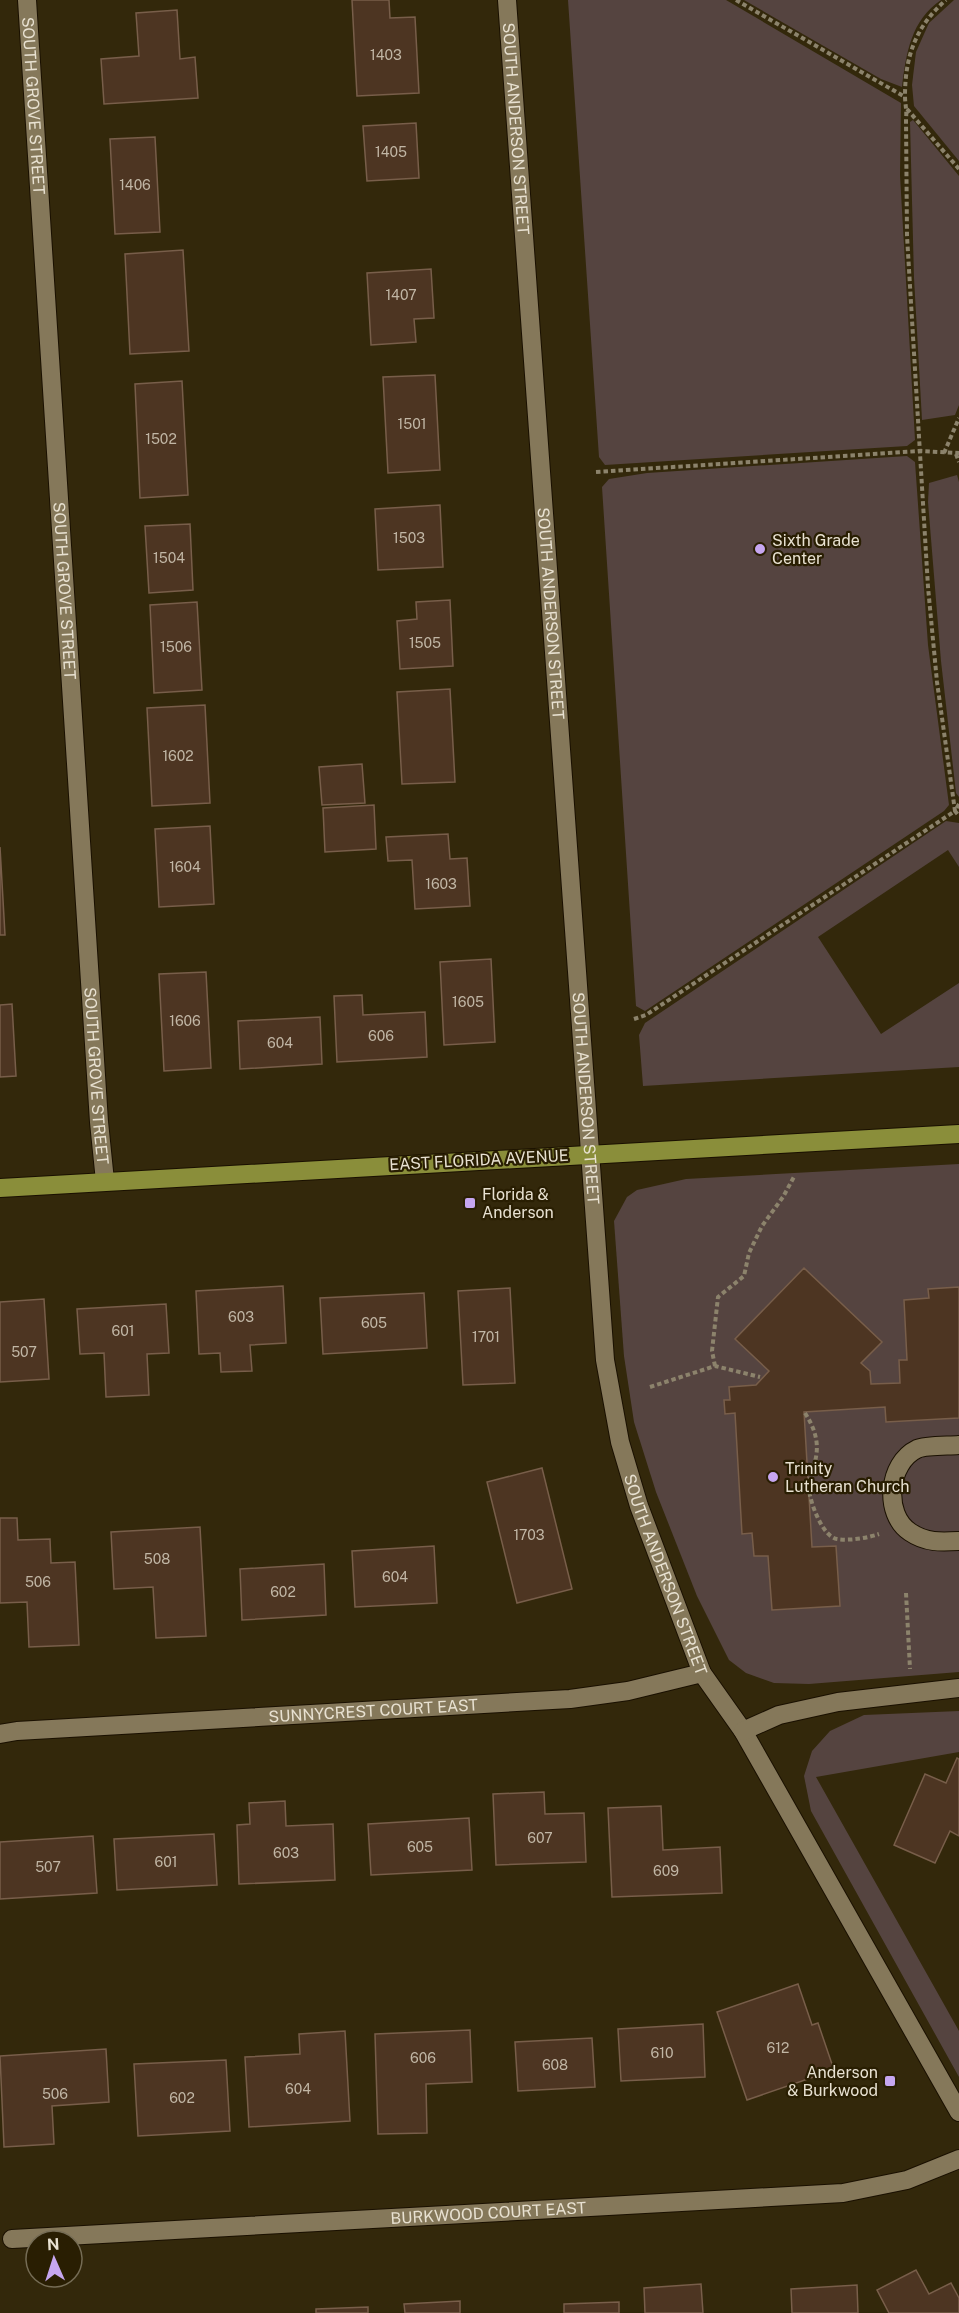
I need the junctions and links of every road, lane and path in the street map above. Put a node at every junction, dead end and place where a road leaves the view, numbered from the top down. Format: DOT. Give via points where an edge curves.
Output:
graph roads {
  1 [pos="27,0"];
  2 [pos="507,0"];
  3 [pos="736,0"];
  4 [pos="946,0"];
  5 [pos="905,97"];
  6 [pos="907,109"];
  7 [pos="959,169"];
  8 [pos="959,418"];
  9 [pos="920,451"];
  10 [pos="944,453"];
  11 [pos="958,453"];
  12 [pos="959,462"];
  13 [pos="596,472"];
  14 [pos="959,804"];
  15 [pos="955,811"];
  16 [pos="959,816"];
  17 [pos="634,1019"];
  18 [pos="959,1134"];
  19 [pos="592,1154"];
  20 [pos="795,1175"];
  21 [pos="105,1181"];
  22 [pos="0,1188"];
  23 [pos="715,1366"];
  24 [pos="760,1377"];
  25 [pos="650,1387"];
  26 [pos="806,1413"];
  27 [pos="959,1445"];
  28 [pos="903,1524"];
  29 [pos="959,1541"];
  30 [pos="906,1593"];
  31 [pos="702,1673"];
  32 [pos="959,1688"];
  33 [pos="912,1694"];
  34 [pos="0,1728"];
  35 [pos="40,1730"];
  36 [pos="743,1731"];
  37 [pos="0,1734"];
  38 [pos="959,2112"];
  39 [pos="959,2159"];
  40 [pos="4,2240"];
  1 -- 21 [label="street, SOUTH GROVE STREET"];
  2 -- 19 [label="street, SOUTH ANDERSON STREET"];
  3 -- 5 [label="path"];
  4 -- 5 [label="path" via="918,32 909,57"];
  5 -- 6 [label="path"];
  6 -- 7 [label="path"];
  6 -- 9 [label="path" via="907,236"];
  8 -- 10 [label="path"];
  9 -- 10 [label="path"];
  9 -- 13 [label="path"];
  9 -- 15 [label="path" via="937,682"];
  10 -- 11 [label="path"];
  11 -- 12 [label="path"];
  14 -- 15 [label="path"];
  15 -- 16 [label="path"];
  15 -- 17 [label="path" via="646,1015"];
  18 -- 19 [label="main road, EAST FLORIDA AVENUE"];
  19 -- 21 [label="main road, EAST FLORIDA AVENUE"];
  19 -- 31 [label="street, SOUTH ANDERSON STREET" via="605,1360 620,1442 639,1506"];
  20 -- 23 [label="path" via="762,1226 744,1276 718,1298 712,1351"];
  21 -- 22 [label="main road, EAST FLORIDA AVENUE"];
  23 -- 24 [label="path"];
  23 -- 25 [label="path"];
  26 -- 28 [label="path" via="816,1440 809,1491 828,1535 836,1540 869,1538"];
  27 -- 28 [label="street" via="918,1449 898,1466 892,1485 896,1516"];
  28 -- 29 [label="street" via="933,1542"];
  30 -- 33 [label="path"];
  31 -- 35 [label="street, SUNNYCREST COURT EAST" via="628,1691 570,1699"];
  31 -- 36 [label="street, SOUTH ANDERSON STREET"];
  32 -- 33 [label="street"];
  33 -- 36 [label="street" via="796,1711"];
  34 -- 35 [label="street, SUNNYCREST COURT EAST"];
  35 -- 37 [label="street, SUNNYCREST COURT EAST"];
  36 -- 38 [label="street, SOUTH ANDERSON STREET"];
  39 -- 40 [label="street, BURKWOOD COURT EAST" via="907,2180 843,2193"];
}
